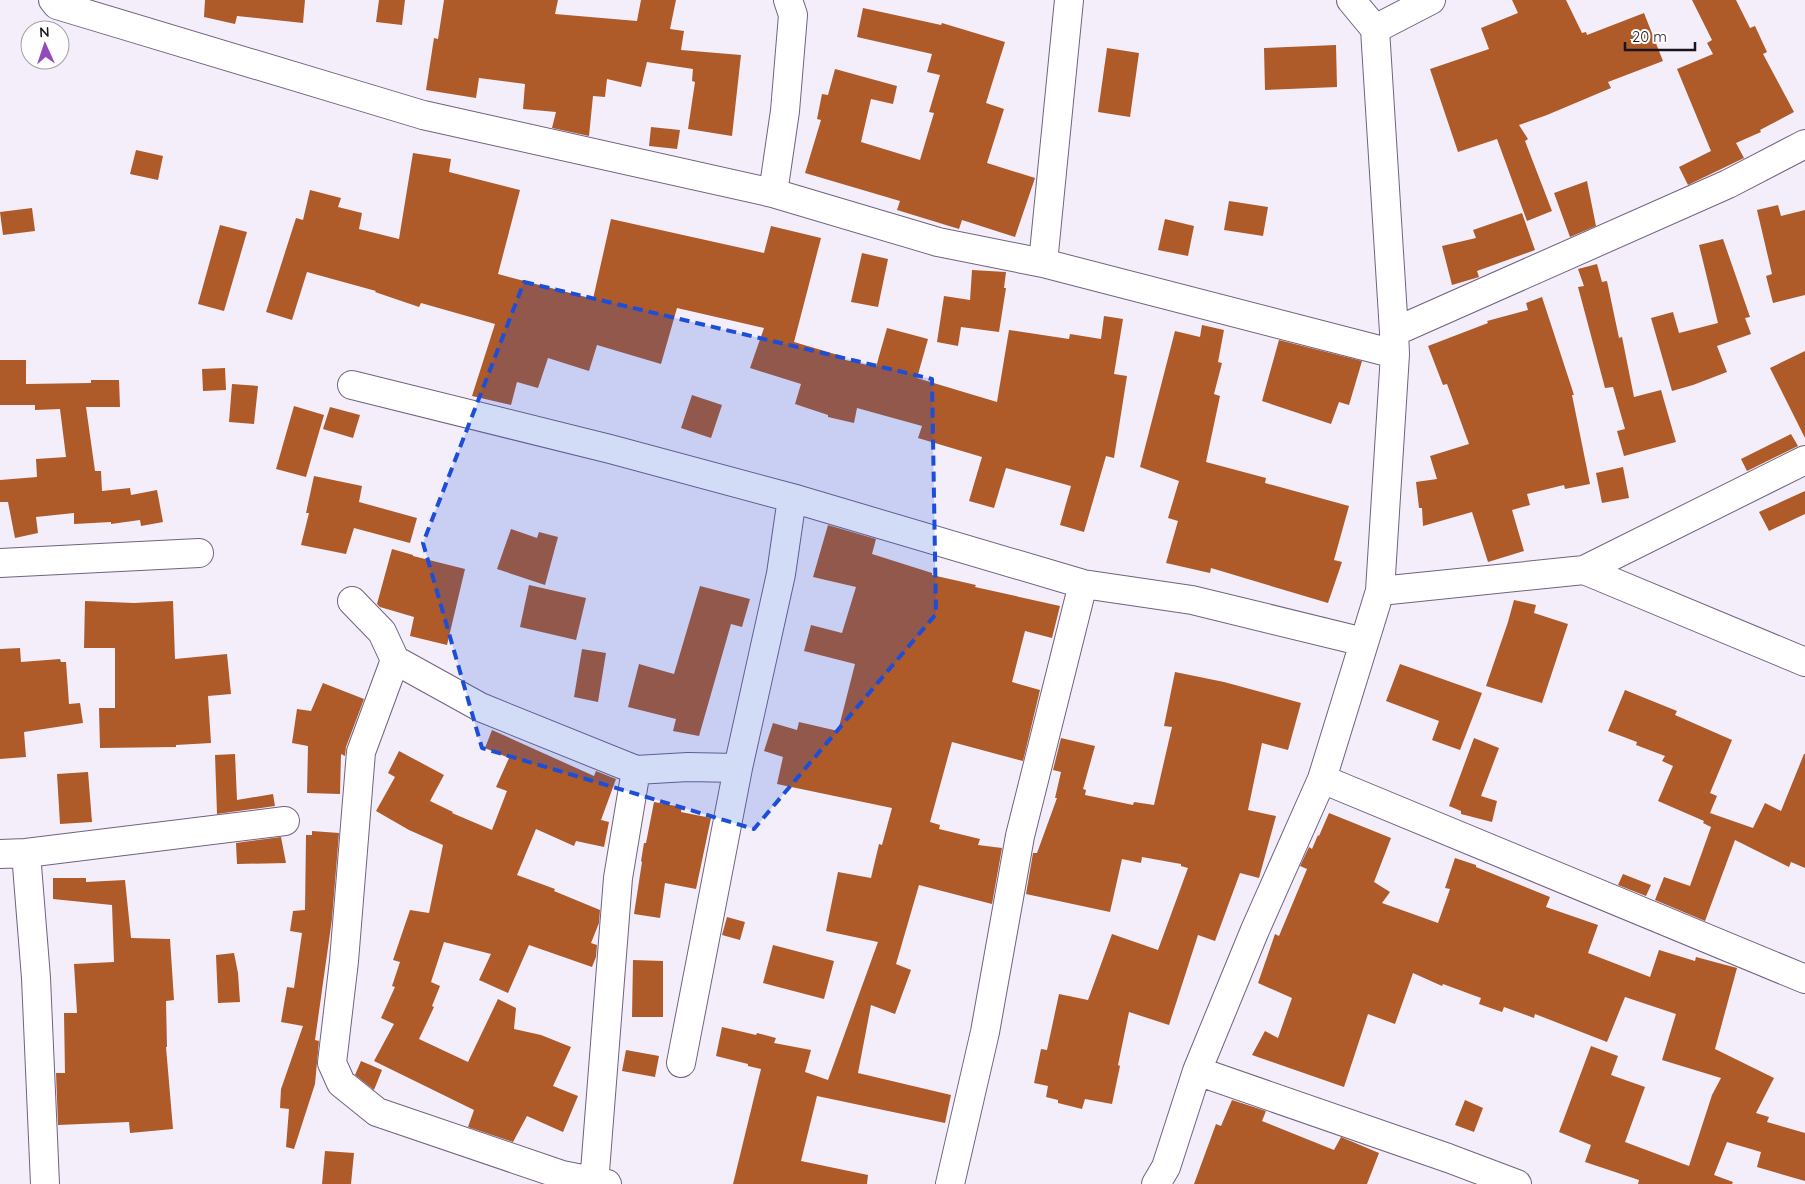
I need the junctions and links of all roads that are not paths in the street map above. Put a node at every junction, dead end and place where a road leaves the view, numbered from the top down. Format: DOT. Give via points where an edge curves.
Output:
graph roads {
  1 [pos="53,0"];
  2 [pos="788,0"];
  3 [pos="1068,0"];
  4 [pos="1351,0"];
  5 [pos="1431,0"];
  6 [pos="1375,28"];
  7 [pos="1805,144"];
  8 [pos="773,193"];
  9 [pos="1043,263"];
  10 [pos="1394,343"];
  11 [pos="352,386"];
  12 [pos="1805,460"];
  13 [pos="792,498"];
  14 [pos="198,553"];
  15 [pos="0,563"];
  16 [pos="1584,570"];
  17 [pos="1083,584"];
  18 [pos="1380,590"];
  19 [pos="352,601"];
  20 [pos="1364,642"];
  21 [pos="395,660"];
  22 [pos="1805,662"];
  23 [pos="738,768"];
  24 [pos="636,770"];
  25 [pos="1322,779"];
  26 [pos="285,821"];
  27 [pos="13,853"];
  28 [pos="1805,980"];
  29 [pos="680,1063"];
  30 [pos="1197,1071"];
  31 [pos="599,1183"];
  32 [pos="45,1184"];
  33 [pos="950,1184"];
  34 [pos="1156,1184"];
  35 [pos="1517,1184"];
  1 -- 8 [label="street" via="57,5 423,115"];
  2 -- 8 [label="street" via="793,15 785,110"];
  3 -- 9 [label="street"];
  4 -- 6 [label="street"];
  5 -- 6 [label="street"];
  6 -- 10 [label="street"];
  7 -- 10 [label="street"];
  8 -- 9 [label="street" via="938,242"];
  9 -- 10 [label="street"];
  10 -- 18 [label="street"];
  11 -- 13 [label="street" via="610,449"];
  12 -- 16 [label="street"];
  13 -- 17 [label="street"];
  13 -- 23 [label="street" via="781,574"];
  14 -- 15 [label="street"];
  16 -- 18 [label="street"];
  16 -- 22 [label="street"];
  17 -- 20 [label="street" via="1192,600"];
  17 -- 33 [label="street" via="1020,836 984,1032"];
  18 -- 20 [label="street"];
  19 -- 21 [label="street" via="382,632"];
  20 -- 25 [label="street"];
  21 -- 24 [label="street" via="480,707"];
  21 -- 31 [label="street" via="361,752 332,1063 341,1083 377,1112 562,1174"];
  23 -- 24 [label="street"];
  23 -- 29 [label="street"];
  24 -- 31 [label="street" via="618,878"];
  25 -- 28 [label="street"];
  25 -- 30 [label="street"];
  26 -- 27 [label="street"];
  27 -- 32 [label="street" via="36,978"];
  30 -- 34 [label="street" via="1166,1167"];
  30 -- 35 [label="street"];
}
